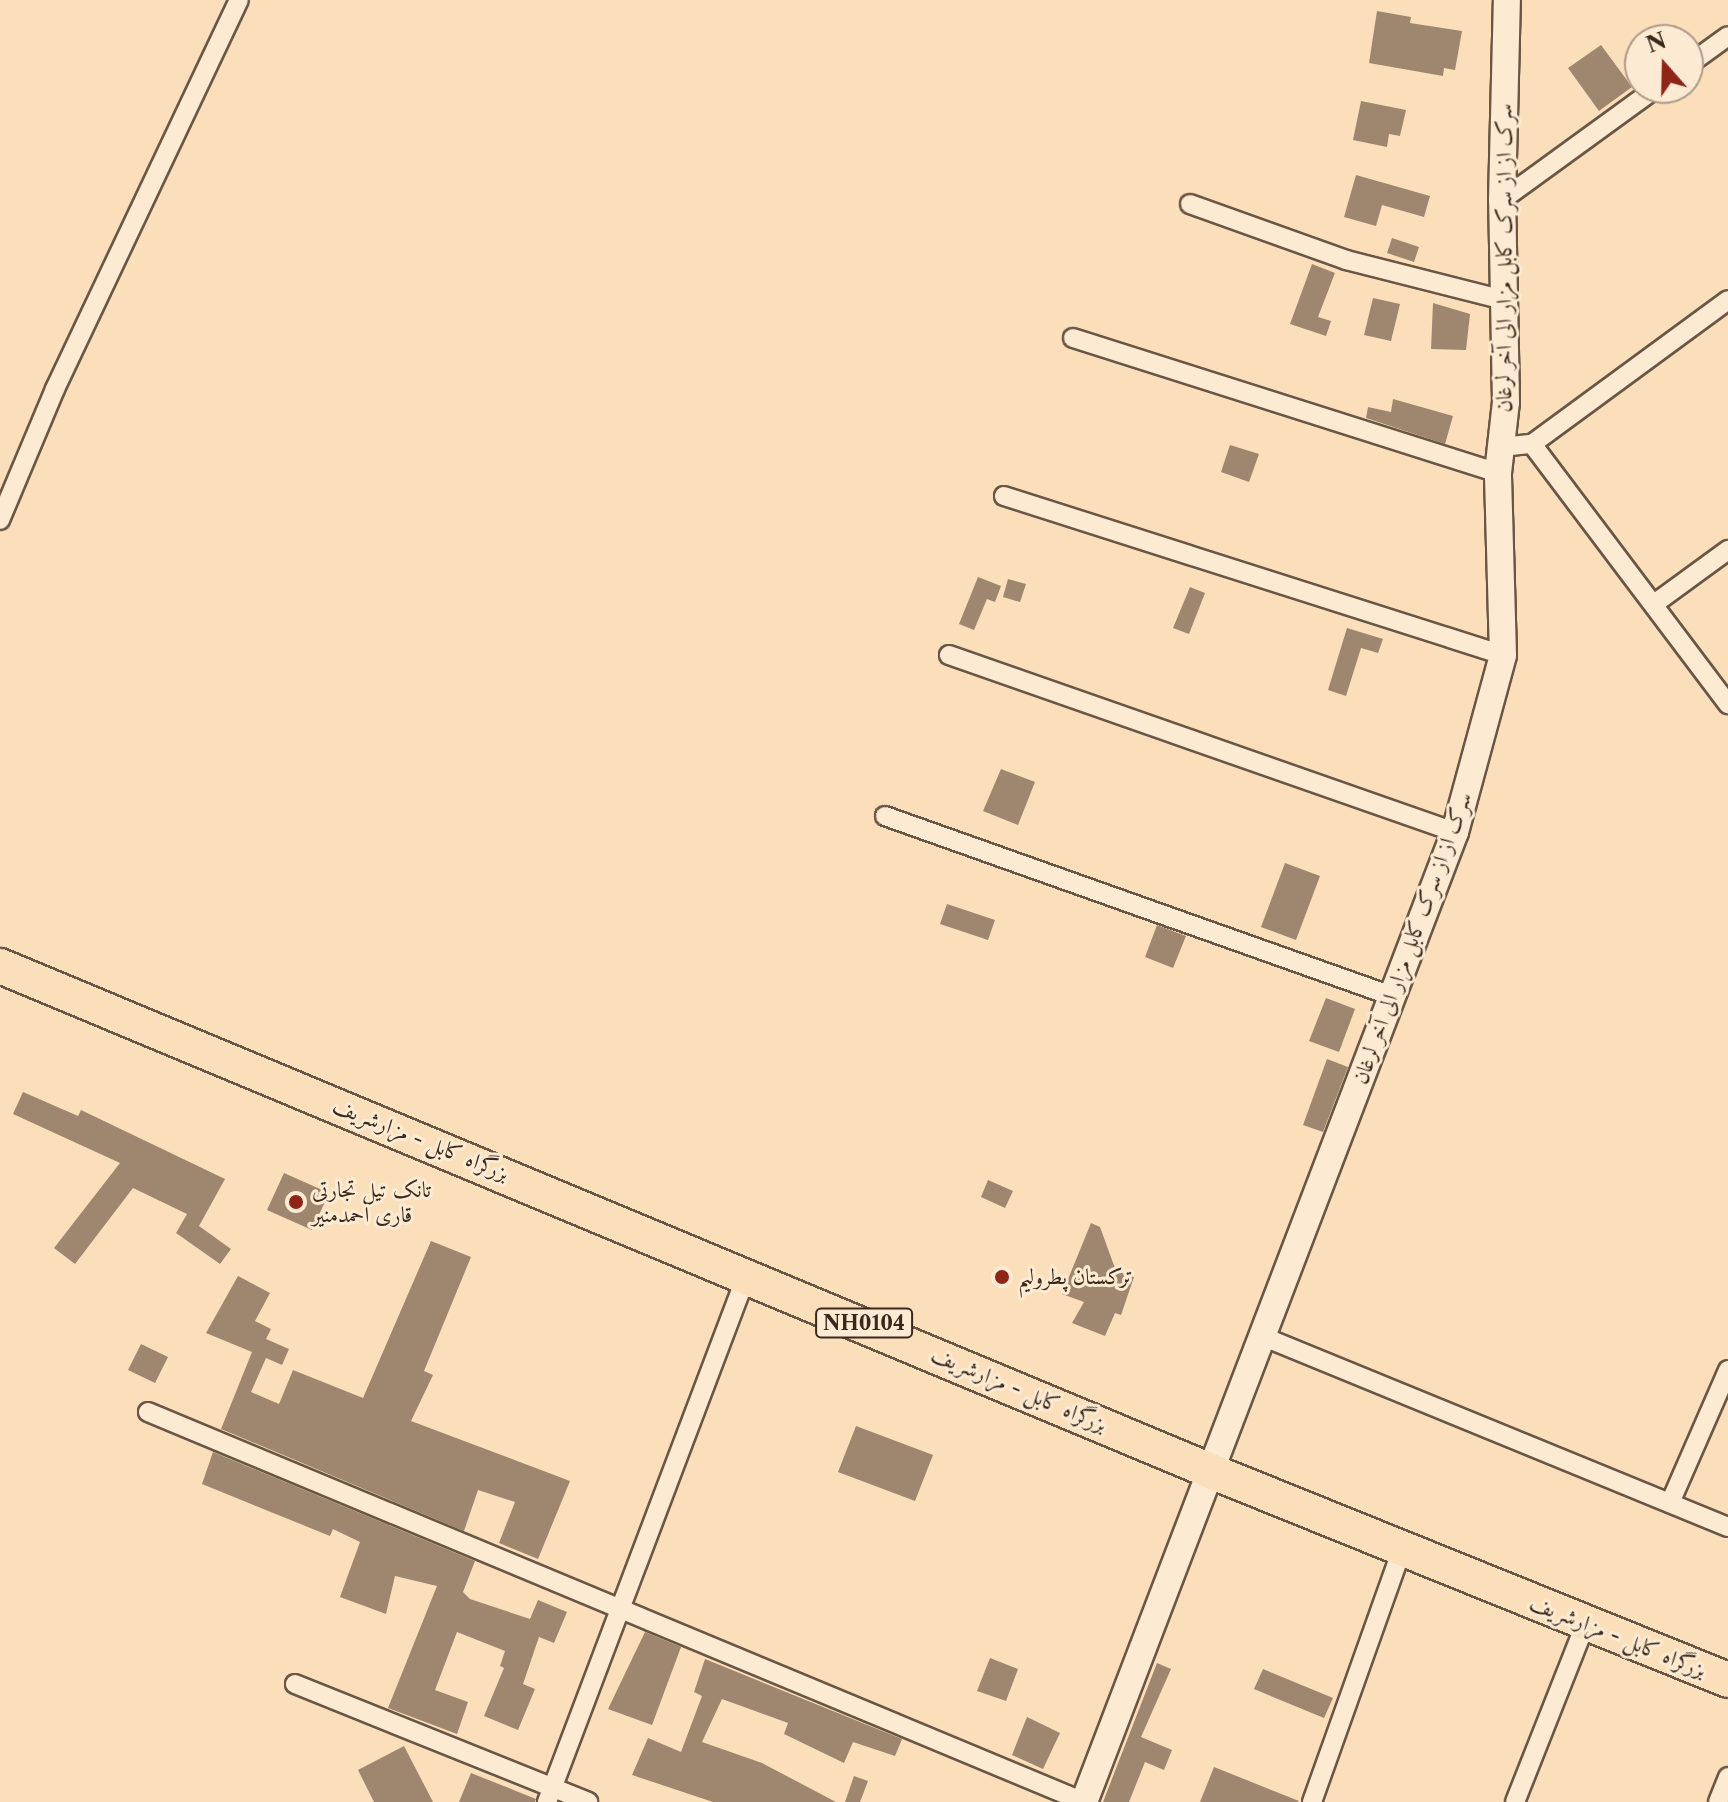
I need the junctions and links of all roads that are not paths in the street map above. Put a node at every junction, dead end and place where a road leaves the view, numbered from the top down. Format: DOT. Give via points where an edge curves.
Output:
graph roads {
  1 [pos="239,0"];
  2 [pos="1507,0"];
  3 [pos="1728,36"];
  4 [pos="1704,53"];
  5 [pos="1634,104"];
  6 [pos="1502,200"];
  7 [pos="1190,204"];
  8 [pos="1504,300"];
  9 [pos="1728,300"];
  10 [pos="1073,338"];
  11 [pos="1532,444"];
  12 [pos="1499,460"];
  13 [pos="1004,496"];
  14 [pos="0,520"];
  15 [pos="1728,550"];
  16 [pos="1654,604"];
  17 [pos="949,655"];
  18 [pos="1503,655"];
  19 [pos="1728,704"];
  20 [pos="885,816"];
  21 [pos="1455,832"];
  22 [pos="0,966"];
  23 [pos="1392,996"];
  24 [pos="747,1274"];
  25 [pos="1264,1337"];
  26 [pos="1728,1370"];
  27 [pos="148,1412"];
  28 [pos="1213,1472"];
  29 [pos="1670,1503"];
  30 [pos="1728,1527"];
  31 [pos="1402,1549"];
  32 [pos="620,1610"];
  33 [pos="1586,1623"];
  34 [pos="1728,1680"];
  35 [pos="295,1684"];
  36 [pos="1728,1777"];
  37 [pos="550,1795"];
  38 [pos="588,1802"];
  39 [pos="1084,1802"];
  40 [pos="1312,1802"];
  41 [pos="1515,1802"];
  42 [pos="1718,1802"];
  1 -- 14 [label="street" via="55,389"];
  2 -- 6 [label="street, سرک از از سرک کابل مزار الی آخر لرغان"];
  3 -- 4 [label="street"];
  5 -- 6 [label="street"];
  6 -- 8 [label="street, سرک از از سرک کابل مزار الی آخر لرغان"];
  7 -- 8 [label="street" via="1346,260"];
  8 -- 12 [label="street, سرک از از سرک کابل مزار الی آخر لرغان" via="1506,402"];
  9 -- 11 [label="street"];
  10 -- 12 [label="street"];
  11 -- 12 [label="street"];
  11 -- 16 [label="street"];
  12 -- 18 [label="street, سرک از از سرک کابل مزار الی آخر لرغان"];
  13 -- 18 [label="street"];
  15 -- 16 [label="street"];
  16 -- 19 [label="street"];
  17 -- 21 [label="street"];
  18 -- 21 [label="street, سرک از از سرک کابل مزار الی آخر لرغان"];
  20 -- 23 [label="street"];
  21 -- 23 [label="street, سرک از از سرک کابل مزار الی آخر لرغان"];
  22 -- 24 [label="highway, بزرگراه کابل - مزارشریف / NH0104"];
  23 -- 25 [label="street, سرک از از سرک کابل مزار الی آخر لرغان"];
  24 -- 28 [label="highway, بزرگراه کابل - مزارشریف / NH0104"];
  24 -- 32 [label="street"];
  25 -- 28 [label="street, سرک از از سرک کابل مزار الی آخر لرغان"];
  25 -- 29 [label="street"];
  26 -- 29 [label="street"];
  27 -- 32 [label="street"];
  28 -- 31 [label="highway, بزرگراه کابل - مزارشریف / NH0104"];
  28 -- 39 [label="street, سرک از از سرک کابل مزار الی آخر لرغان"];
  29 -- 30 [label="street"];
  31 -- 33 [label="highway, بزرگراه کابل - مزارشریف / NH0104"];
  31 -- 40 [label="street"];
  32 -- 37 [label="street"];
  32 -- 39 [label="street"];
  33 -- 34 [label="highway, بزرگراه کابل - مزارشریف / NH0104"];
  33 -- 41 [label="street"];
  35 -- 37 [label="street"];
  36 -- 42 [label="street"];
  37 -- 38 [label="street"];
}
